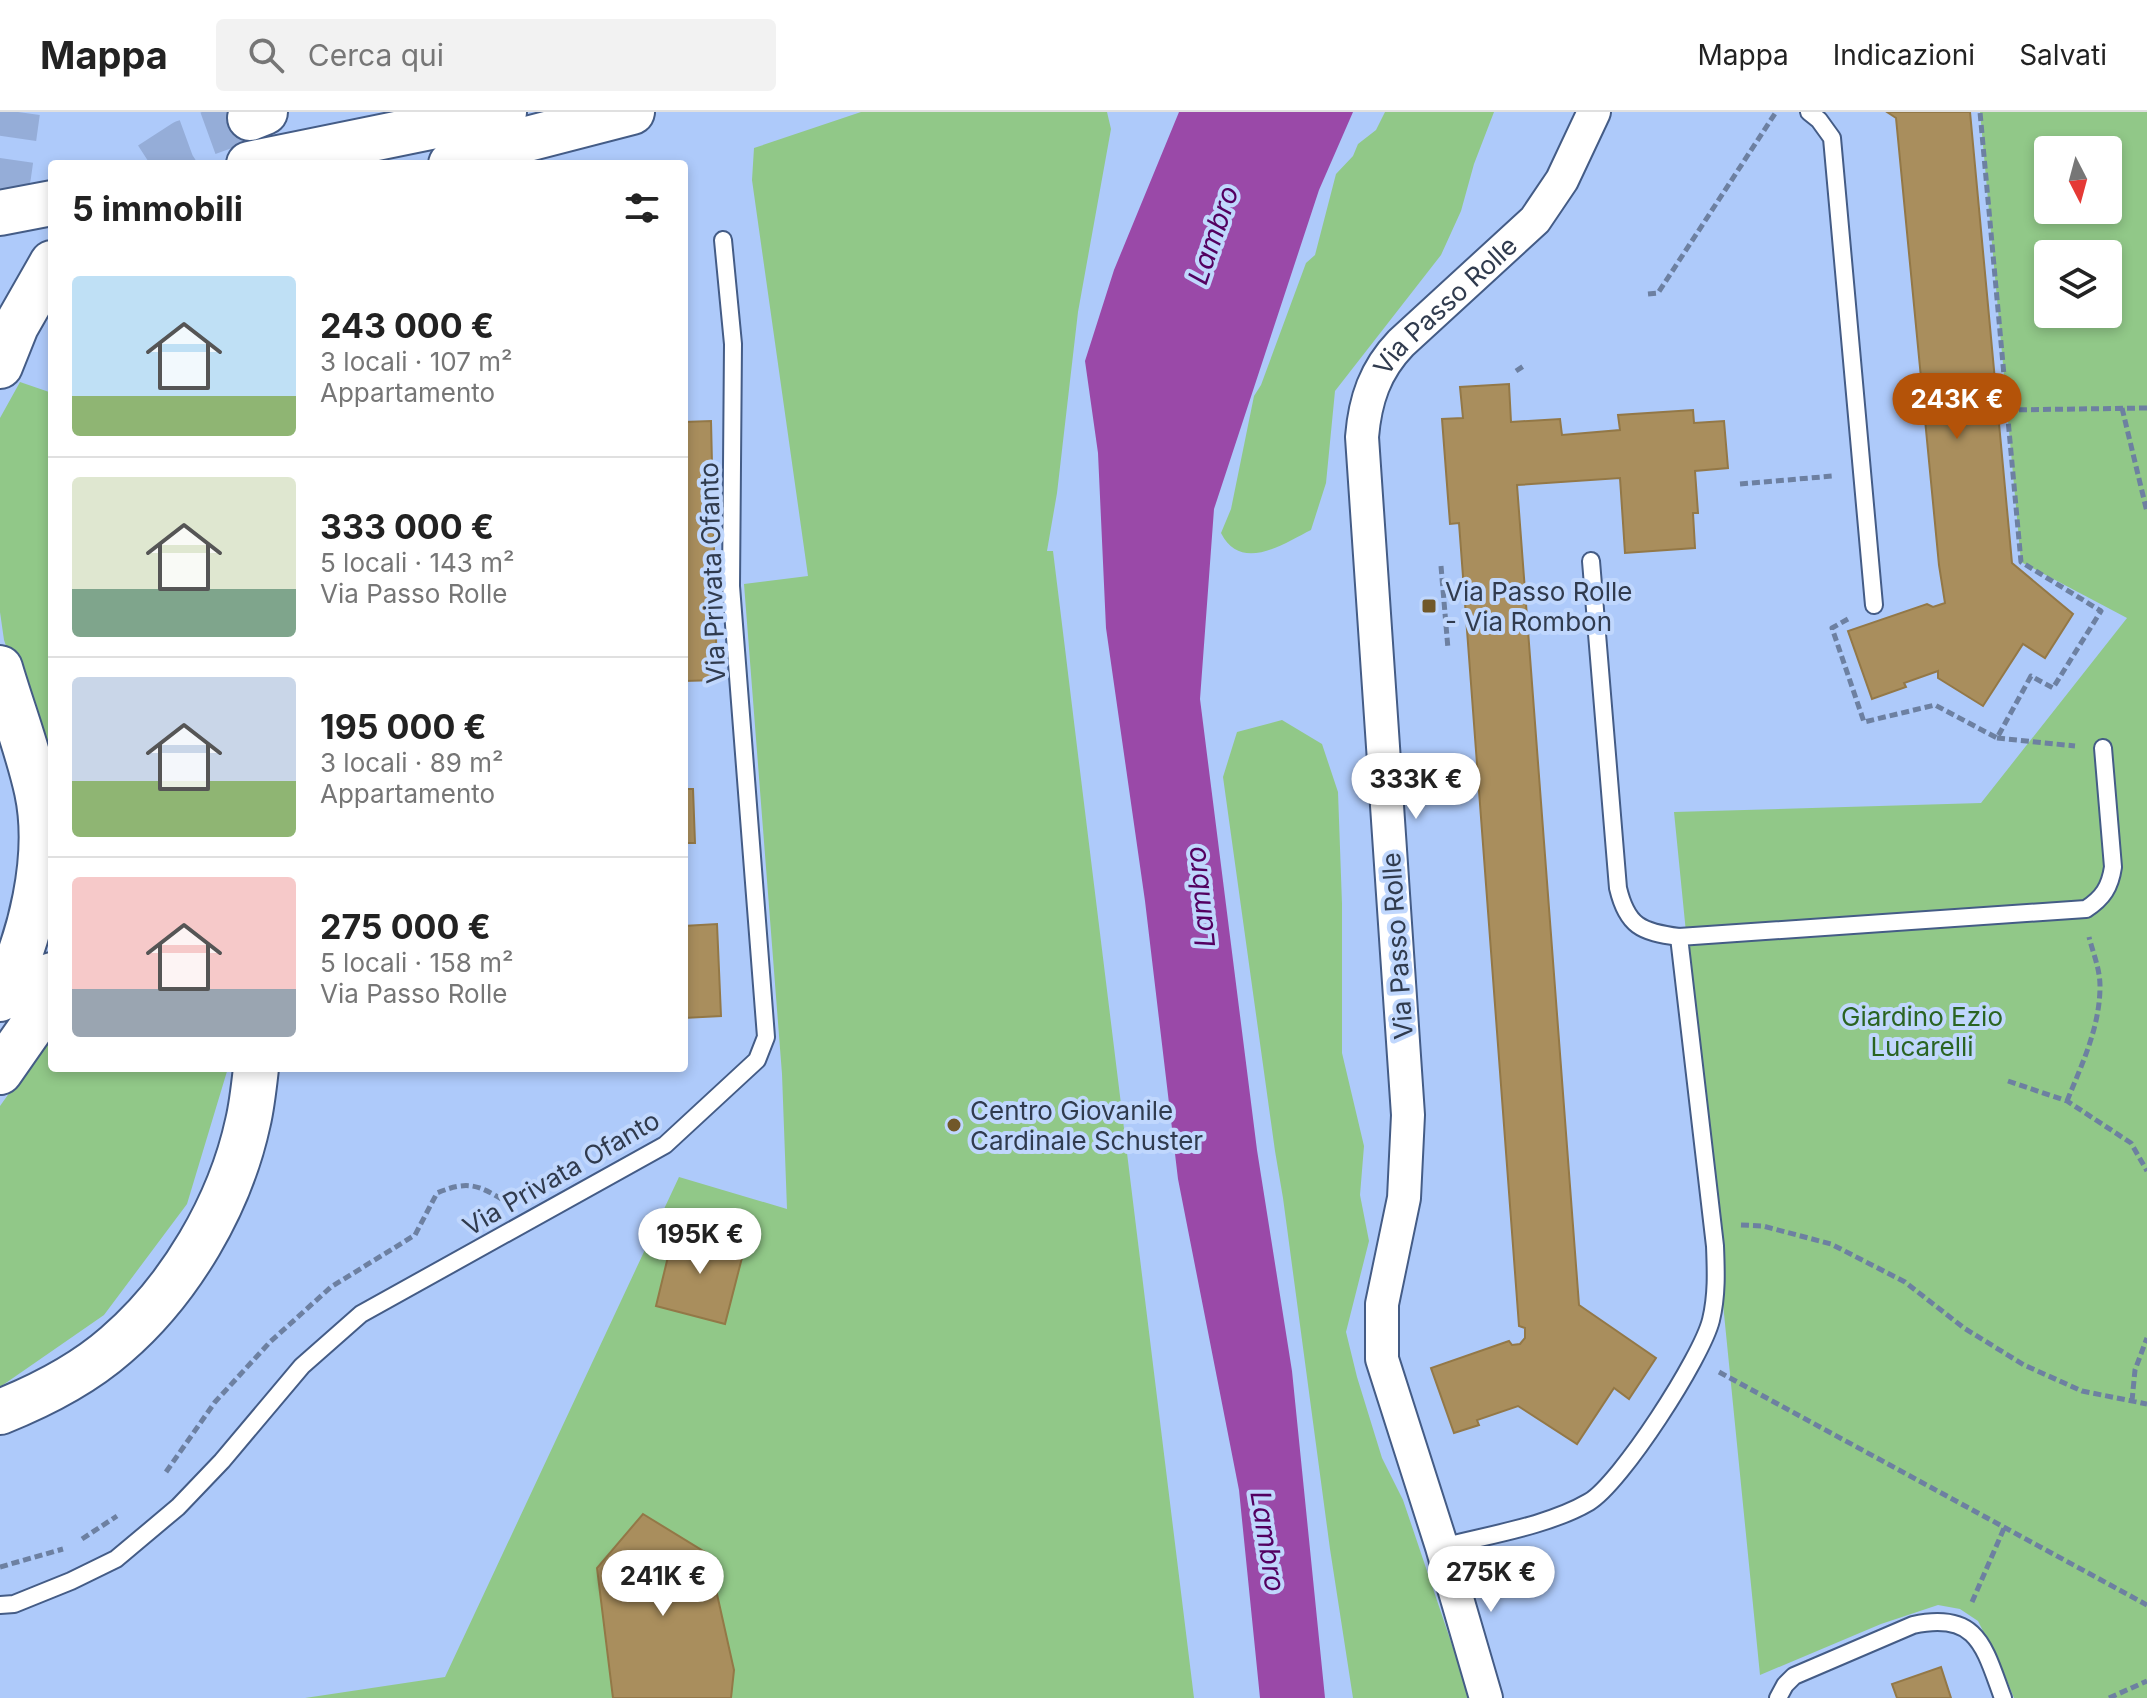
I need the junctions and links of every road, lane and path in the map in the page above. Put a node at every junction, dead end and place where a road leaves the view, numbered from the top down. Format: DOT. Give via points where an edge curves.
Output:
graph roads {
  1 [pos="504,112"];
  2 [pos="632,112"];
  3 [pos="1585,112"];
  4 [pos="1594,112"];
  5 [pos="1776,112"];
  6 [pos="1809,112"];
  7 [pos="1980,112"];
  8 [pos="269,160"];
  9 [pos="462,160"];
  10 [pos="1572,160"];
  11 [pos="48,204"];
  12 [pos="0,213"];
  13 [pos="723,240"];
  14 [pos="48,270"];
  15 [pos="1648,294"];
  16 [pos="1525,365"];
  17 [pos="0,366"];
  18 [pos="1516,371"];
  19 [pos="2122,408"];
  20 [pos="2147,408"];
  21 [pos="2007,410"];
  22 [pos="1862,474"];
  23 [pos="1740,484"];
  24 [pos="2147,512"];
  25 [pos="1591,561"];
  26 [pos="1441,566"];
  27 [pos="1874,605"];
  28 [pos="1448,649"];
  29 [pos="0,668"];
  30 [pos="1997,738"];
  31 [pos="2103,748"];
  32 [pos="2086,909"];
  33 [pos="1679,937"];
  34 [pos="48,985"];
  35 [pos="0,999"];
  36 [pos="0,1072"];
  37 [pos="255,1072"];
  38 [pos="2008,1081"];
  39 [pos="2067,1101"];
  40 [pos="2147,1171"];
  41 [pos="1713,1224"];
  42 [pos="2147,1338"];
  43 [pos="1695,1358"];
  44 [pos="2132,1401"];
  45 [pos="2147,1404"];
  46 [pos="0,1412"];
  47 [pos="2005,1526"];
  48 [pos="1442,1547"];
  49 [pos="0,1605"];
  50 [pos="2147,1605"];
  51 [pos="1961,1627"];
  52 [pos="2147,1681"];
  53 [pos="1486,1698"];
  54 [pos="1778,1698"];
  55 [pos="2003,1698"];
  56 [pos="2109,1698"];
  1 -- 8 [label="main road"];
  2 -- 9 [label="main road"];
  3 -- 10 [label="street, Via Passo Rolle"];
  4 -- 10 [label="street, Via Passo Rolle"];
  5 -- 15 [label="path" via="1658,293"];
  6 -- 22 [label="lane" via="1832,138"];
  7 -- 21 [label="path"];
  10 -- 48 [label="street, Via Passo Rolle" via="1535,220 1384,362 1369,393 1363,426 1408,1115 1407,1178 1384,1287 1380,1339 1392,1398"];
  11 -- 12 [label="main road"];
  13 -- 49 [label="lane, Via Privata Ofanto" via="733,344 731,586 766,1037 757,1060 665,1145 361,1314 302,1366 178,1507 116,1559 14,1604"];
  14 -- 17 [label="main road"];
  16 -- 18 [label="path"];
  19 -- 20 [label="path"];
  19 -- 21 [label="path"];
  19 -- 24 [label="path"];
  21 -- 30 [label="path" via="2021,562 2101,611 2053,688 2031,676"];
  22 -- 23 [label="path"];
  22 -- 27 [label="lane"];
  25 -- 33 [label="lane" via="1618,888 1623,909 1635,925"];
  26 -- 28 [label="path"];
  27 -- 30 [label="path" via="1832,628 1864,722 1935,705"];
  29 -- 35 [label="main road" via="37,793 41,845 26,939"];
  30 -- 31 [label="path"];
  31 -- 32 [label="lane" via="2113,867 2103,896"];
  32 -- 33 [label="lane"];
  32 -- 39 [label="path" via="2100,985 2096,1024"];
  33 -- 41 [label="lane"];
  34 -- 36 [label="main road" via="30,1029"];
  37 -- 46 [label="main road" via="248,1124 233,1171 183,1268 116,1346 29,1401"];
  38 -- 39 [label="path"];
  39 -- 40 [label="path" via="2131,1143"];
  41 -- 43 [label="lane" via="1716,1295"];
  41 -- 44 [label="path" via="1763,1226 1831,1244 1905,1282 2024,1365 2082,1391"];
  42 -- 44 [label="path" via="2135,1370"];
  43 -- 47 [label="path"];
  43 -- 48 [label="lane" via="1628,1462 1591,1501 1553,1518"];
  44 -- 45 [label="path"];
  47 -- 50 [label="path"];
  47 -- 51 [label="path"];
  48 -- 53 [label="street, Via Passo Rolle"];
  51 -- 54 [label="lane" via="1949,1621 1913,1625 1794,1676"];
  51 -- 55 [label="lane" via="1984,1649"];
  52 -- 56 [label="path"];
}
